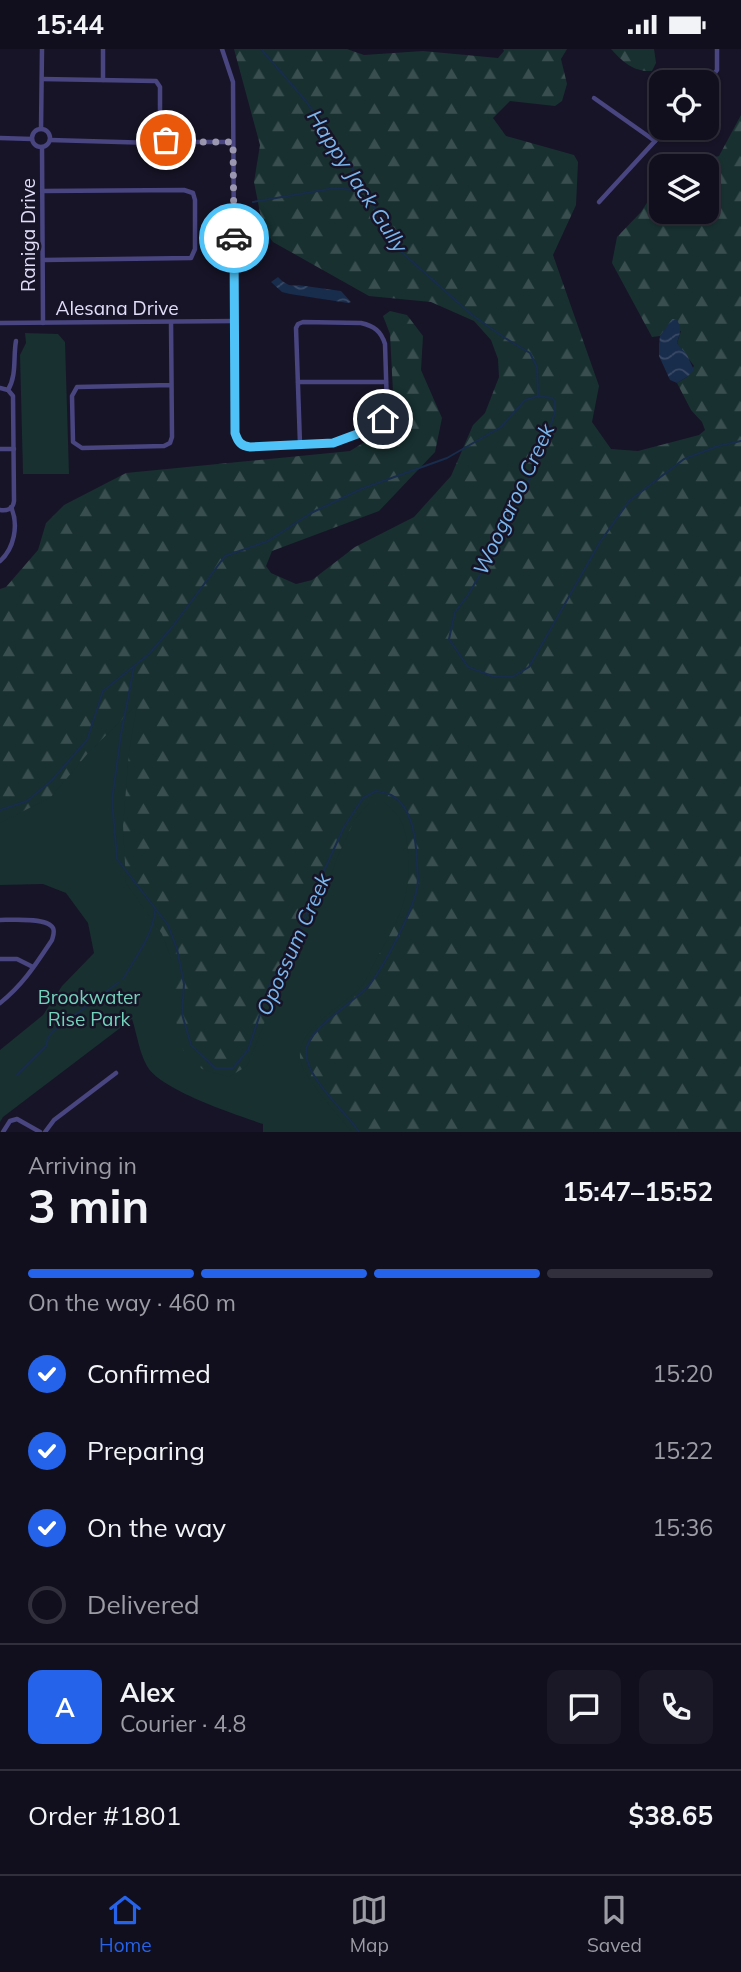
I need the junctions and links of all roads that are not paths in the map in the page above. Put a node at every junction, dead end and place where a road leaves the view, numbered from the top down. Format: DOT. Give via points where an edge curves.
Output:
graph roads {
  1 [pos="42,49"];
  2 [pos="103,49"];
  3 [pos="222,49"];
  4 [pos="717,49"];
  5 [pos="717,70"];
  6 [pos="42,79"];
  7 [pos="103,80"];
  8 [pos="594,98"];
  9 [pos="41,129"];
  10 [pos="0,138"];
  11 [pos="32,139"];
  12 [pos="163,139"];
  13 [pos="50,140"];
  14 [pos="655,141"];
  15 [pos="233,142"];
  16 [pos="42,147"];
  17 [pos="42,191"];
  18 [pos="599,202"];
  19 [pos="43,260"];
  20 [pos="235,321"];
  21 [pos="171,322"];
  22 [pos="0,323"];
  23 [pos="43,323"];
  24 [pos="16,341"];
  25 [pos="386,381"];
  26 [pos="298,382"];
  27 [pos="171,385"];
  28 [pos="0,388"];
  29 [pos="9,390"];
  30 [pos="300,444"];
  31 [pos="0,449"];
  32 [pos="14,449"];
  33 [pos="11,507"];
  34 [pos="0,510"];
  35 [pos="0,561"];
  36 [pos="0,920"];
  37 [pos="0,959"];
  38 [pos="33,967"];
  39 [pos="0,1003"];
  40 [pos="116,1073"];
  41 [pos="3,1132"];
  42 [pos="43,1132"];
  1 -- 6 [label="street"];
  2 -- 7 [label="street"];
  3 -- 15 [label="street" via="233,82"];
  4 -- 5 [label="street"];
  6 -- 7 [label="street"];
  6 -- 9 [label="street"];
  7 -- 12 [label="street" via="159,83"];
  8 -- 14 [label="street"];
  9 -- 11 [label="street"];
  9 -- 13 [label="street"];
  10 -- 11 [label="street"];
  11 -- 16 [label="street"];
  12 -- 13 [label="street" via="154,143"];
  12 -- 15 [label="street"];
  13 -- 16 [label="street"];
  14 -- 18 [label="street"];
  15 -- 20 [label="street"];
  16 -- 17 [label="street, Raniga Drive"];
  17 -- 19 [label="street, Raniga Drive"];
  17 -- 19 [label="street" via="187,190 195,200 191,258"];
  19 -- 23 [label="street, Raniga Drive"];
  20 -- 21 [label="street, Alesana Drive"];
  20 -- 30 [label="street" via="235,433 240,444"];
  21 -- 23 [label="street, Alesana Drive"];
  21 -- 27 [label="street"];
  22 -- 23 [label="street, Alesana Drive"];
  24 -- 29 [label="street"];
  25 -- 26 [label="street"];
  25 -- 26 [label="street" via="385,344 376,329 361,323 303,322 296,328"];
  25 -- 30 [label="street" via="387,407 379,423 333,443"];
  26 -- 30 [label="street"];
  27 -- 27 [label="street" via="172,437 168,445 75,445 72,396 77,387"];
  28 -- 29 [label="street"];
  29 -- 32 [label="street"];
  31 -- 32 [label="street"];
  32 -- 33 [label="street"];
  33 -- 34 [label="street"];
  33 -- 35 [label="street" via="12,544"];
  36 -- 38 [label="street" via="38,920 53,927 52,940"];
  37 -- 38 [label="street" via="17,959"];
  38 -- 39 [label="street"];
  40 -- 42 [label="street"];
  41 -- 42 [label="street" via="17,1119"];
}
